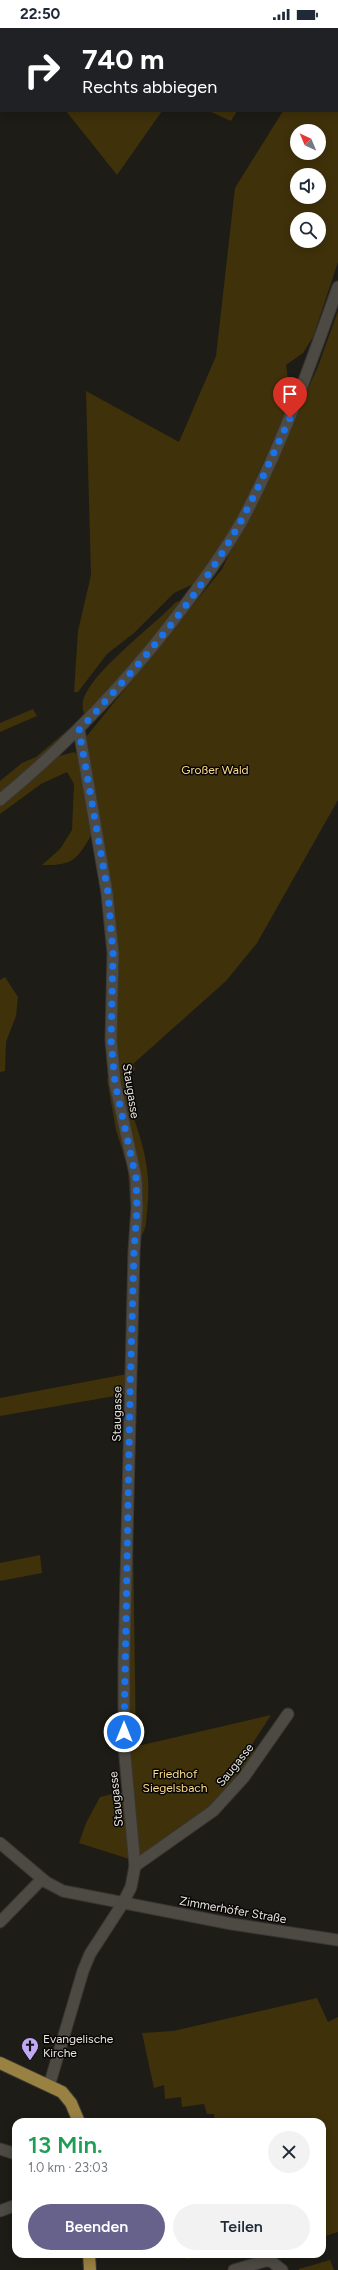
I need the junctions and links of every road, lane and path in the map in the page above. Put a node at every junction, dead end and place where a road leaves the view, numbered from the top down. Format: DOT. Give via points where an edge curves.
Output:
graph roads {
  1 [pos="338,287"];
  2 [pos="79,730"];
  3 [pos="0,800"];
  4 [pos="288,1714"];
  5 [pos="0,1843"];
  6 [pos="135,1866"];
  7 [pos="42,1880"];
  8 [pos="123,1904"];
  9 [pos="0,1922"];
  10 [pos="338,1940"];
  11 [pos="0,2063"];
  12 [pos="49,2086"];
  13 [pos="77,2118"];
  14 [pos="0,2149"];
  15 [pos="12,2153"];
  16 [pos="12,2207"];
  17 [pos="0,2212"];
  18 [pos="89,2258"];
  19 [pos="90,2270"];
  20 [pos="234,2270"];
  21 [pos="282,2270"];
  1 -- 2 [label="street" via="290,418 243,518 220,556 160,639"];
  2 -- 3 [label="street"];
  2 -- 6 [label="street, Staugasse" via="108,893 113,953 111,1040 115,1083 136,1178 124,1661 124,1746"];
  4 -- 6 [label="street, Saugasse" via="244,1777 213,1811"];
  5 -- 7 [label="street, Zimmerhöfer Straße"];
  6 -- 8 [label="street, Staugasse"];
  7 -- 8 [label="street, Zimmerhöfer Straße" via="63,1891"];
  7 -- 9 [label="street"];
  8 -- 10 [label="street, Zimmerhöfer Straße"];
  8 -- 12 [label="street, Staugasse" via="90,1954"];
  11 -- 12 [label="main road"];
  12 -- 13 [label="main road" via="62,2092 71,2103"];
  14 -- 15 [label="street"];
  16 -- 17 [label="street"];
  18 -- 19 [label="main road"];
  20 -- 21 [label="street" via="271,2261"];
}
